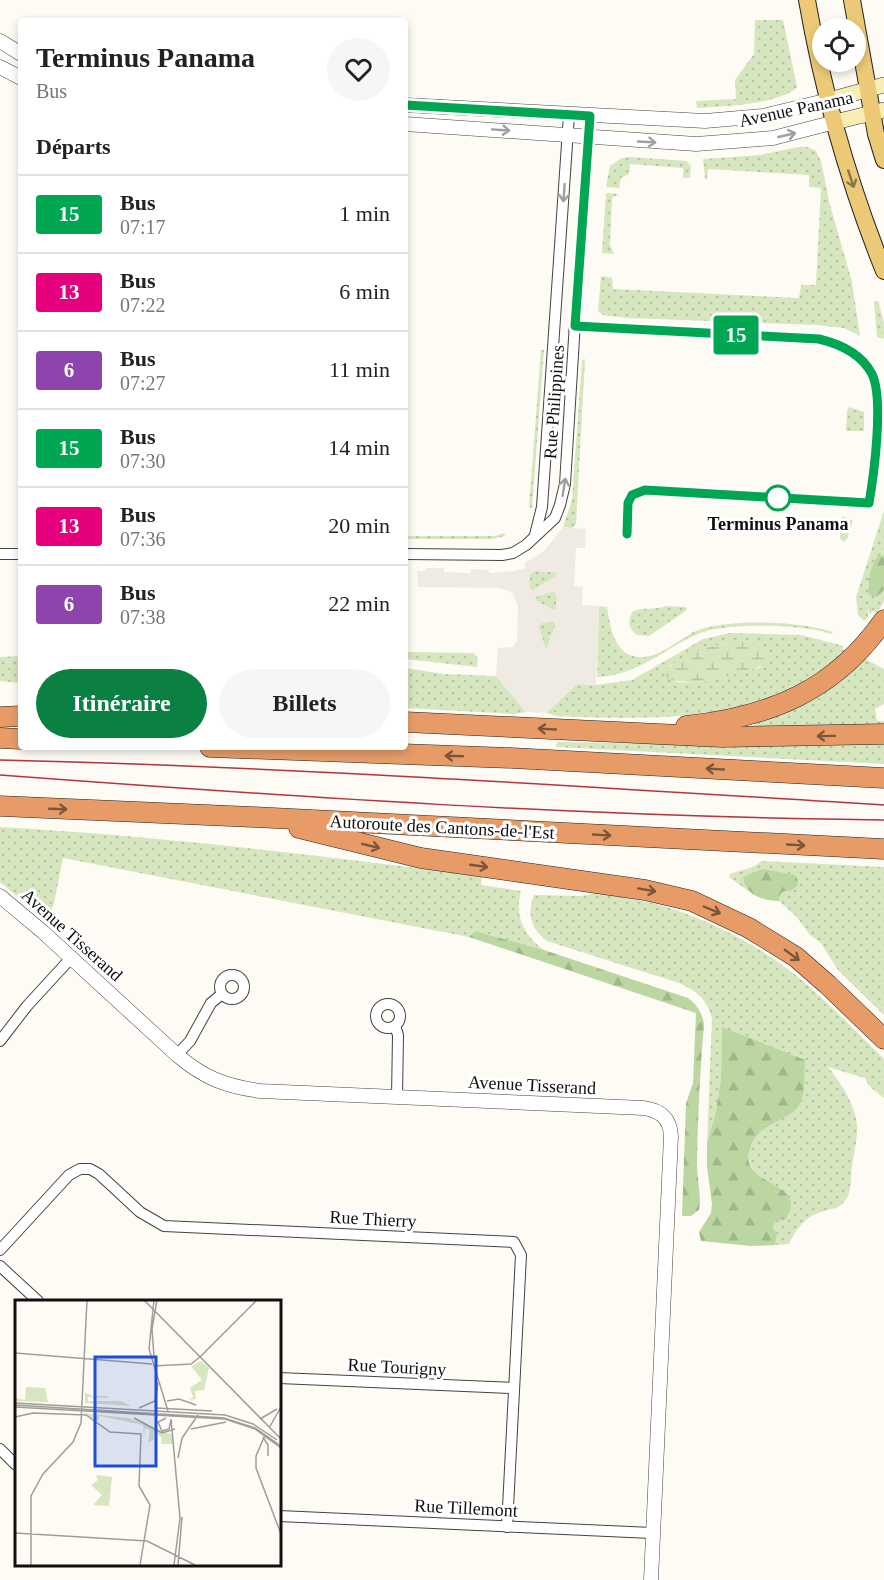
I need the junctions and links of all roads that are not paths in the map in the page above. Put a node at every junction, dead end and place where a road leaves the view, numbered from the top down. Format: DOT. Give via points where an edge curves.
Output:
graph roads {
  1 [pos="807,0"];
  2 [pos="852,0"];
  3 [pos="0,41"];
  4 [pos="18,52"];
  5 [pos="0,67"];
  6 [pos="18,76"];
  7 [pos="876,87"];
  8 [pos="829,100"];
  9 [pos="408,105"];
  10 [pos="878,111"];
  11 [pos="569,115"];
  12 [pos="590,116"];
  13 [pos="835,122"];
  14 [pos="408,124"];
  15 [pos="568,134"];
  16 [pos="589,135"];
  17 [pos="884,158"];
  18 [pos="884,271"];
  19 [pos="536,535"];
  20 [pos="0,554"];
  21 [pos="18,554"];
  22 [pos="408,554"];
  23 [pos="883,621"];
  24 [pos="18,716"];
  25 [pos="0,717"];
  26 [pos="408,722"];
  27 [pos="606,732"];
  28 [pos="884,735"];
  29 [pos="0,738"];
  30 [pos="18,739"];
  31 [pos="292,750"];
  32 [pos="884,778"];
  33 [pos="0,806"];
  34 [pos="253,817"];
  35 [pos="884,849"];
  36 [pos="0,896"];
  37 [pos="70,958"];
  38 [pos="222,994"];
  39 [pos="396,1026"];
  40 [pos="884,1039"];
  41 [pos="0,1041"];
  42 [pos="177,1055"];
  43 [pos="397,1096"];
  44 [pos="0,1250"];
  45 [pos="0,1266"];
  46 [pos="37,1300"];
  47 [pos="280,1378"];
  48 [pos="513,1388"];
  49 [pos="0,1449"];
  50 [pos="15,1464"];
  51 [pos="280,1516"];
  52 [pos="507,1527"];
  53 [pos="652,1533"];
  54 [pos="651,1580"];
  1 -- 8 [label="main road"];
  2 -- 7 [label="main road"];
  3 -- 4 [label="street"];
  5 -- 6 [label="street"];
  7 -- 8 [label="main road, Avenue Panama"];
  7 -- 10 [label="main road"];
  8 -- 12 [label="street, Avenue Panama" via="730,119 679,121"];
  8 -- 13 [label="main road"];
  9 -- 11 [label="street, Avenue Panama"];
  10 -- 13 [label="main road, Avenue Panama"];
  10 -- 17 [label="main road"];
  11 -- 12 [label="street, Avenue Panama"];
  11 -- 15 [label="street, Rue Philippines"];
  12 -- 16 [label="street, Rue Philippines"];
  16 -- 13 [label="street, Avenue Panama, one-way" via="636,141 716,143 773,138"];
  13 -- 18 [label="main road, one-way"];
  14 -- 15 [label="street, Avenue Panama, one-way"];
  15 -- 16 [label="street, Avenue Panama"];
  15 -- 19 [label="street, Rue Philippines, one-way" via="542,507"];
  19 -- 16 [label="street, Rue Philippines, one-way" via="555,518 565,484"];
  19 -- 22 [label="street, Rue Philippines" via="513,553 502,555"];
  20 -- 21 [label="street"];
  23 -- 27 [label="highway" via="856,655 808,691 782,704 752,715 694,725"];
  24 -- 25 [label="highway"];
  27 -- 26 [label="highway, one-way"];
  28 -- 27 [label="highway, one-way" via="722,737"];
  29 -- 30 [label="highway"];
  32 -- 31 [label="highway, one-way"];
  33 -- 34 [label="highway, Autoroute des Cantons-de-l'Est, one-way"];
  34 -- 35 [label="highway, Autoroute des Cantons-de-l'Est, one-way"];
  34 -- 40 [label="highway, one-way" via="421,858 645,890 692,902 749,928 796,957"];
  36 -- 37 [label="street, Avenue Tisserand"];
  37 -- 41 [label="street"];
  37 -- 42 [label="street, Avenue Tisserand"];
  38 -- 42 [label="street" via="211,1003 190,1041"];
  39 -- 43 [label="street"];
  42 -- 43 [label="street, Avenue Tisserand" via="209,1078 244,1089"];
  43 -- 53 [label="street, Avenue Tisserand" via="643,1108 659,1112 668,1121 671,1136"];
  44 -- 48 [label="street, Rue Thierry" via="69,1175 80,1169 99,1174 140,1212 164,1226 514,1242 521,1255"];
  45 -- 46 [label="street"];
  47 -- 48 [label="street, Rue Tourigny"];
  48 -- 52 [label="street, Rue Thierry"];
  49 -- 50 [label="street"];
  51 -- 52 [label="street, Rue Tillemont"];
  52 -- 53 [label="street, Rue Tillemont"];
  53 -- 54 [label="street, Avenue Tisserand"];
}
